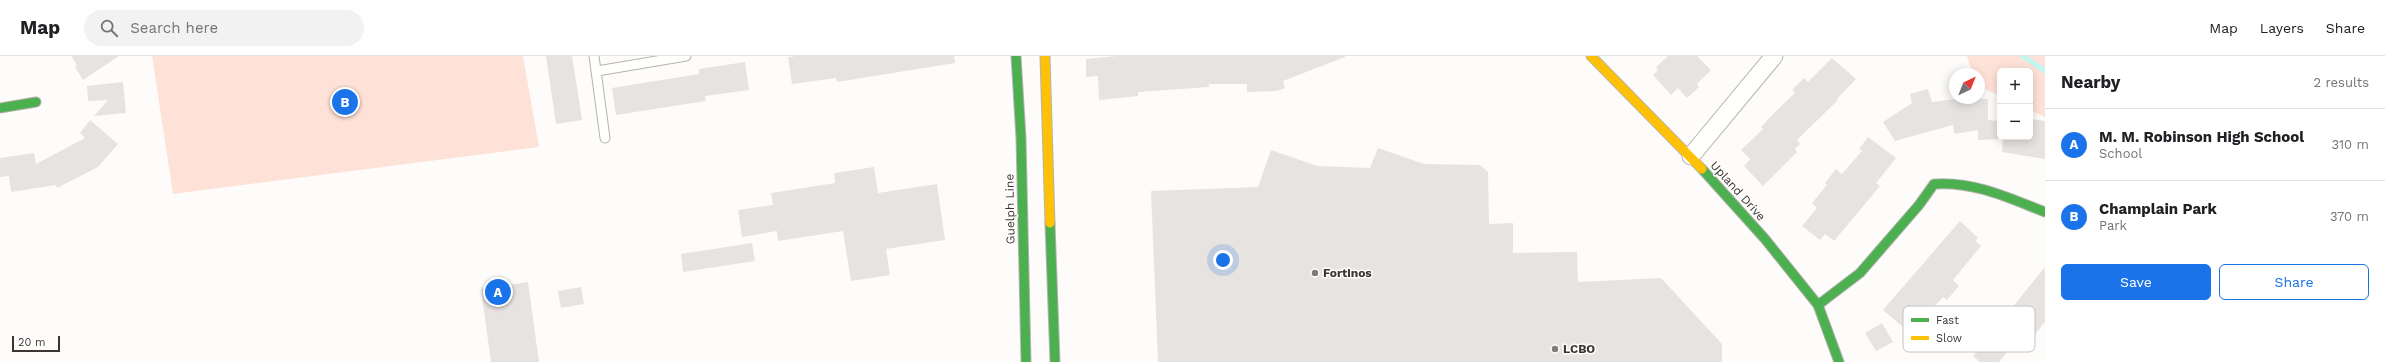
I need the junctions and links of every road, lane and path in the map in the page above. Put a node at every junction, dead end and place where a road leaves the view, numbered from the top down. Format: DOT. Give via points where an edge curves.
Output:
graph roads {
  1 [pos="594,56"];
  2 [pos="686,56"];
  3 [pos="1016,56"];
  4 [pos="1045,56"];
  5 [pos="1590,56"];
  6 [pos="1774,56"];
  7 [pos="597,71"];
  8 [pos="36,102"];
  9 [pos="0,108"];
  10 [pos="605,138"];
  11 [pos="1690,156"];
  12 [pos="2045,212"];
  13 [pos="1818,305"];
  14 [pos="1026,362"];
  15 [pos="1055,362"];
  16 [pos="1839,362"];
  1 -- 7 [label="lane"];
  2 -- 7 [label="lane"];
  3 -- 14 [label="street, Guelph Line" via="1021,92"];
  4 -- 15 [label="street" via="1043,91"];
  5 -- 11 [label="street, Upland Drive"];
  6 -- 11 [label="street"];
  7 -- 10 [label="lane"];
  8 -- 9 [label="street"];
  11 -- 13 [label="street, Upland Drive" via="1765,239"];
  12 -- 13 [label="street" via="1977,187 1951,181 1934,184 1860,273"];
  13 -- 16 [label="street, Upland Drive"];
}
